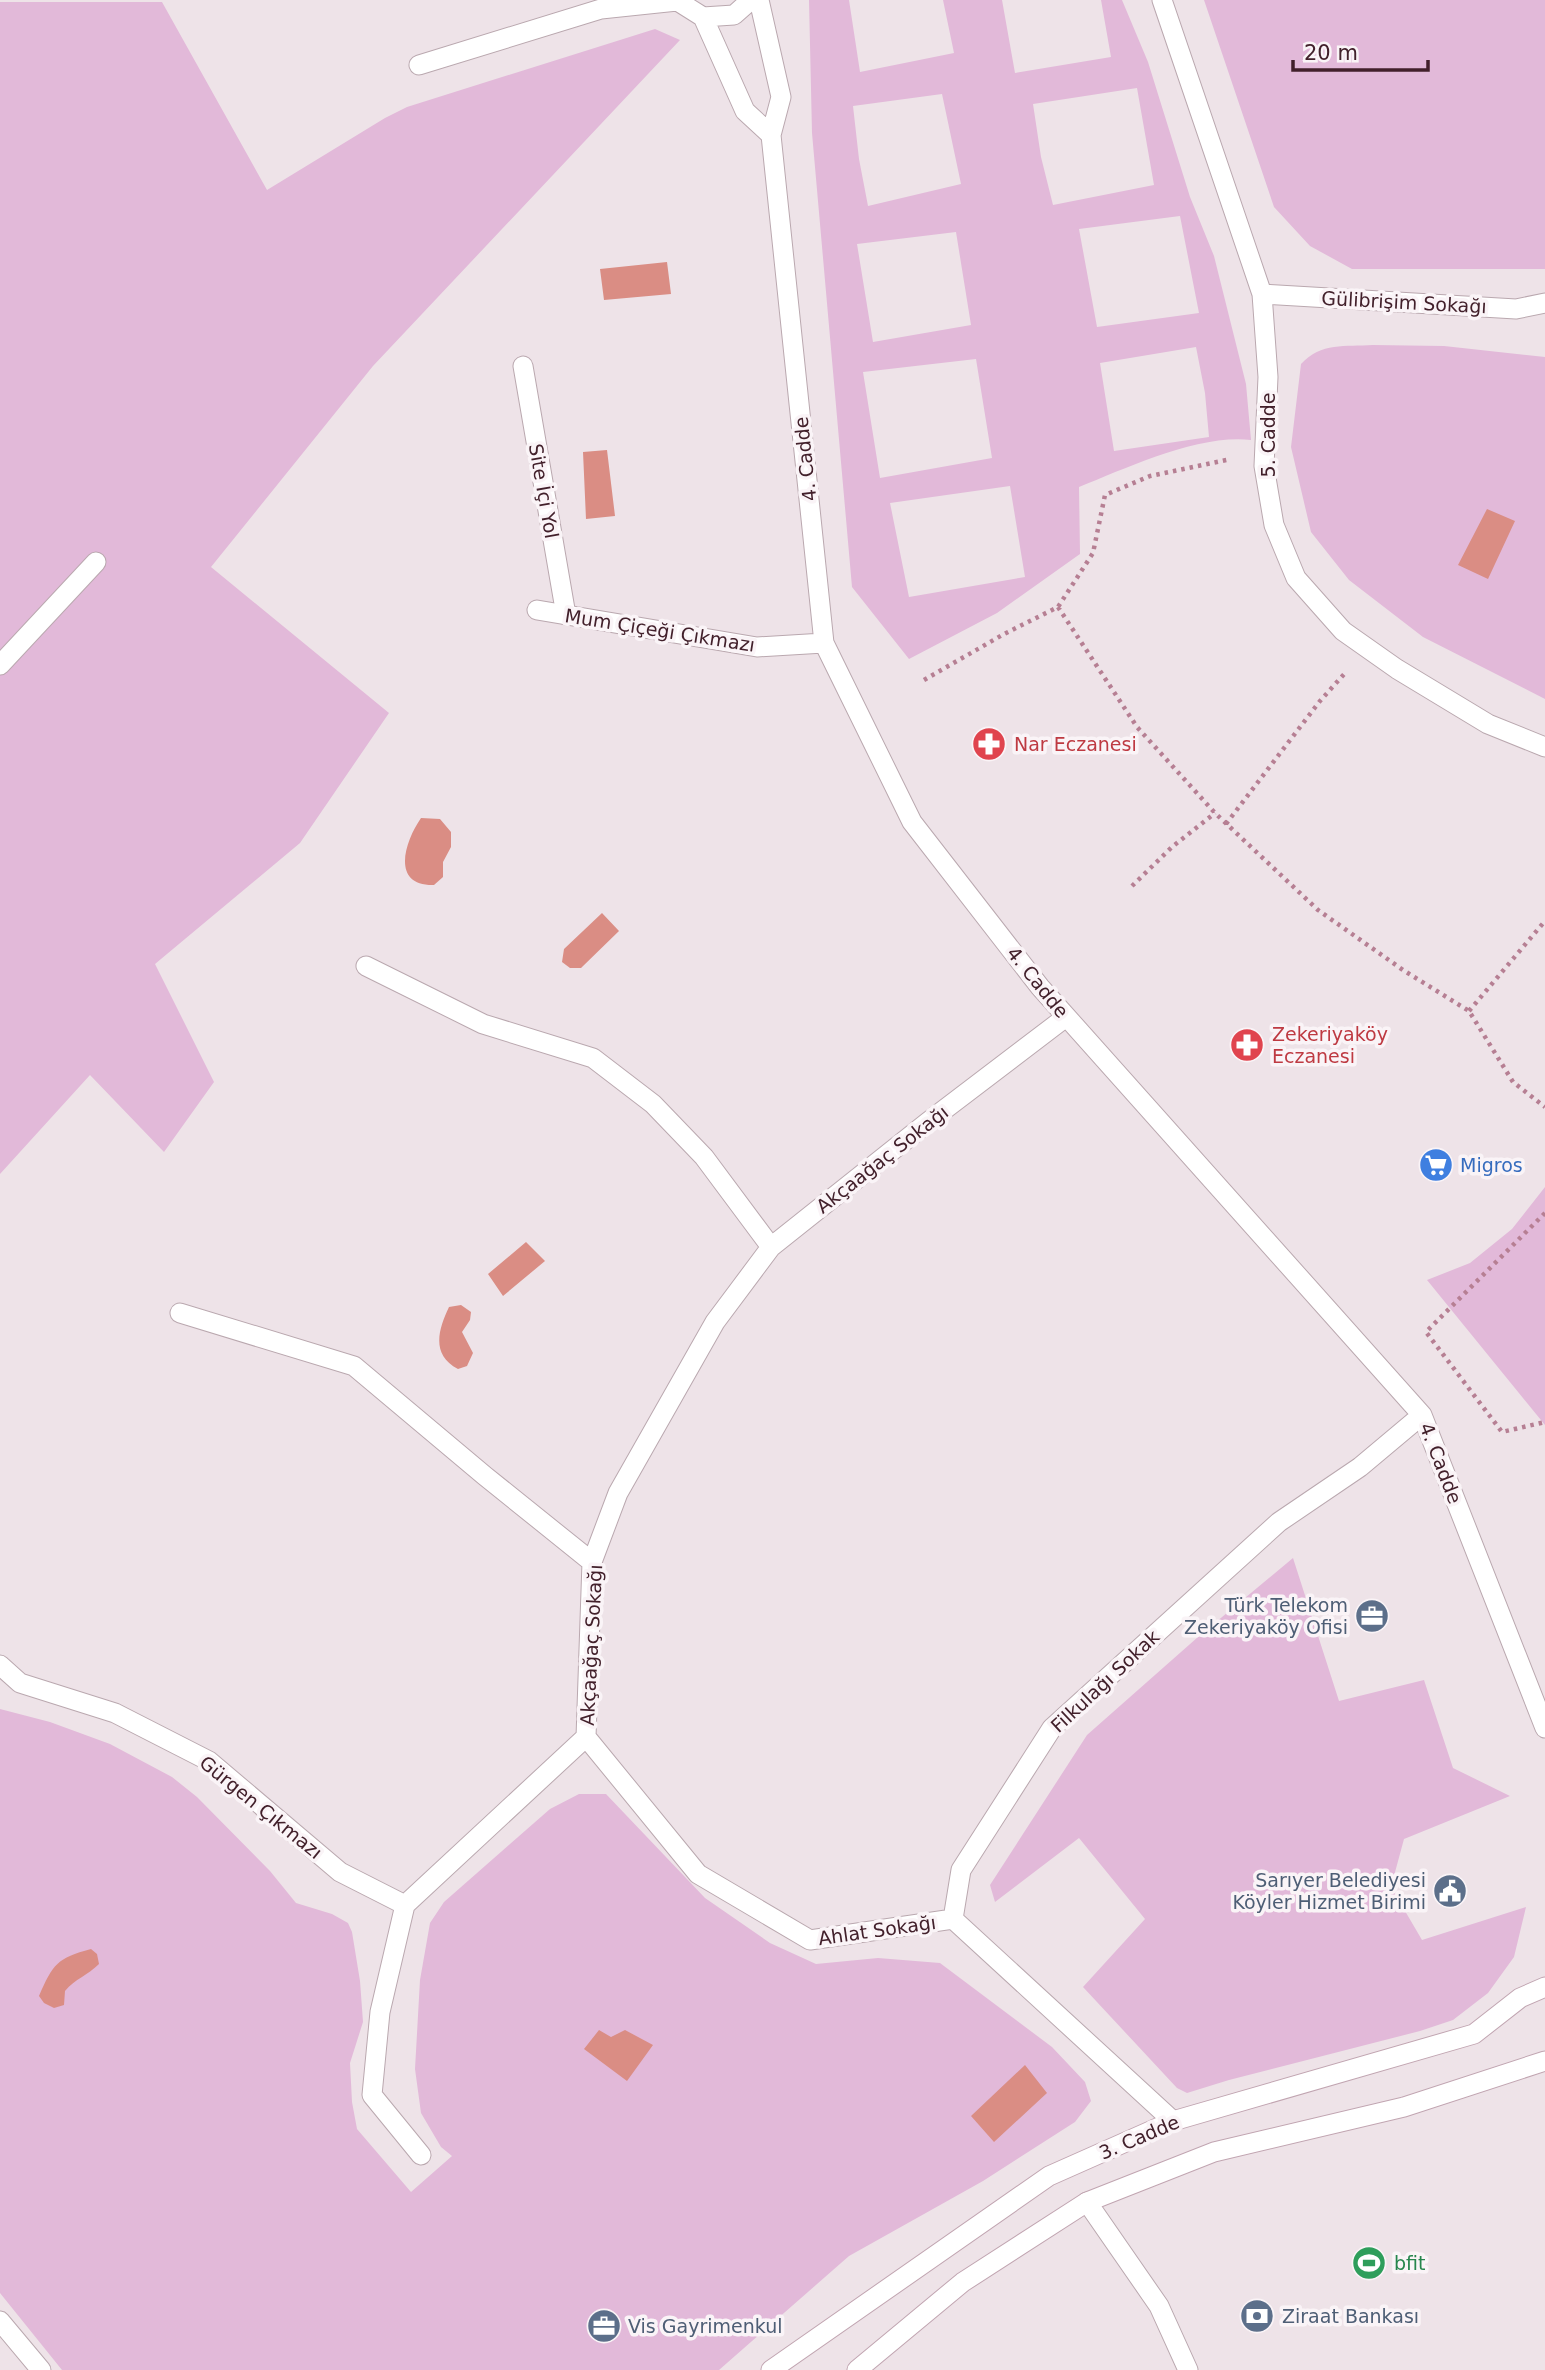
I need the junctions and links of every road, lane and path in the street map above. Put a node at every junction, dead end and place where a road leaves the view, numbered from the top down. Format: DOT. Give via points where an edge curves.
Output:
graph roads {
  1 [pos="751,0"];
  2 [pos="759,0"];
  3 [pos="1162,0"];
  4 [pos="676,1"];
  5 [pos="703,17"];
  6 [pos="419,65"];
  7 [pos="771,135"];
  8 [pos="1262,294"];
  9 [pos="1545,303"];
  10 [pos="523,366"];
  11 [pos="1235,458"];
  12 [pos="96,562"];
  13 [pos="1058,607"];
  14 [pos="537,610"];
  15 [pos="566,615"];
  16 [pos="824,643"];
  17 [pos="0,665"];
  18 [pos="1351,666"];
  19 [pos="925,680"];
  20 [pos="1545,747"];
  21 [pos="1215,813"];
  22 [pos="1226,824"];
  23 [pos="1132,886"];
  24 [pos="1545,921"];
  25 [pos="366,965"];
  26 [pos="1469,1011"];
  27 [pos="1066,1017"];
  28 [pos="1545,1107"];
  29 [pos="1545,1213"];
  30 [pos="771,1247"];
  31 [pos="180,1313"];
  32 [pos="1422,1415"];
  33 [pos="1545,1422"];
  34 [pos="592,1562"];
  35 [pos="0,1665"];
  36 [pos="1545,1728"];
  37 [pos="586,1737"];
  38 [pos="405,1905"];
  39 [pos="953,1919"];
  40 [pos="1545,1987"];
  41 [pos="1545,2061"];
  42 [pos="1173,2121"];
  43 [pos="421,2155"];
  44 [pos="1087,2202"];
  45 [pos="0,2321"];
  46 [pos="41,2370"];
  47 [pos="771,2370"];
  48 [pos="857,2370"];
  49 [pos="1188,2370"];
  1 -- 5 [label="street" via="734,15"];
  2 -- 7 [label="street" via="781,97"];
  3 -- 8 [label="street, 5. Cadde"];
  4 -- 5 [label="street"];
  4 -- 6 [label="street" via="600,9"];
  5 -- 7 [label="street" via="745,111"];
  7 -- 16 [label="street, 4. Cadde"];
  8 -- 9 [label="street, Gülibrişim Sokağı" via="1516,309"];
  8 -- 20 [label="street, 5. Cadde" via="1268,377 1264,466 1274,525 1296,578 1343,631 1397,669 1488,724"];
  10 -- 15 [label="street, Site İçi Yol"];
  11 -- 13 [label="path" via="1150,476 1105,495 1093,553"];
  12 -- 17 [label="street"];
  13 -- 19 [label="path"];
  13 -- 21 [label="path" via="1137,727"];
  14 -- 15 [label="street, Mum Çiçeği Çıkmazı"];
  15 -- 16 [label="street, Mum Çiçeği Çıkmazı" via="757,647"];
  16 -- 27 [label="street, 4. Cadde" via="912,822"];
  18 -- 22 [label="path"];
  21 -- 22 [label="path"];
  21 -- 23 [label="path"];
  22 -- 26 [label="path" via="1318,910"];
  24 -- 26 [label="path"];
  25 -- 30 [label="street" via="483,1024 593,1058 653,1104 704,1157"];
  26 -- 28 [label="path" via="1513,1082"];
  27 -- 30 [label="street, Akçaağaç Sokağı"];
  27 -- 32 [label="street, 4. Cadde"];
  29 -- 33 [label="path" via="1426,1332 1502,1432"];
  30 -- 34 [label="street, Akçaağaç Sokağı" via="715,1322 660,1418 618,1493"];
  31 -- 34 [label="street" via="354,1366"];
  32 -- 36 [label="street, 4. Cadde"];
  32 -- 39 [label="street, Filkulağı Sokak" via="1360,1467 1279,1522 1052,1728 961,1870"];
  34 -- 37 [label="street, Akçaağaç Sokağı"];
  35 -- 38 [label="street, Gürgen Çıkmazı" via="20,1683 115,1713 209,1761 340,1872"];
  37 -- 38 [label="street, Akçaağaç Sokağı"];
  37 -- 39 [label="street, Ahlat Sokağı" via="698,1874 810,1940"];
  38 -- 43 [label="street" via="380,2011 372,2095"];
  39 -- 42 [label="street, Ahlat Sokağı"];
  40 -- 42 [label="street, 3. Cadde" via="1520,1998 1474,2034"];
  41 -- 44 [label="street, 3. Cadde" via="1404,2107 1214,2152"];
  42 -- 47 [label="street, 3. Cadde" via="1049,2176"];
  44 -- 48 [label="street, 3. Cadde" via="963,2282"];
  44 -- 49 [label="street" via="1159,2306"];
  45 -- 46 [label="street"];
}
